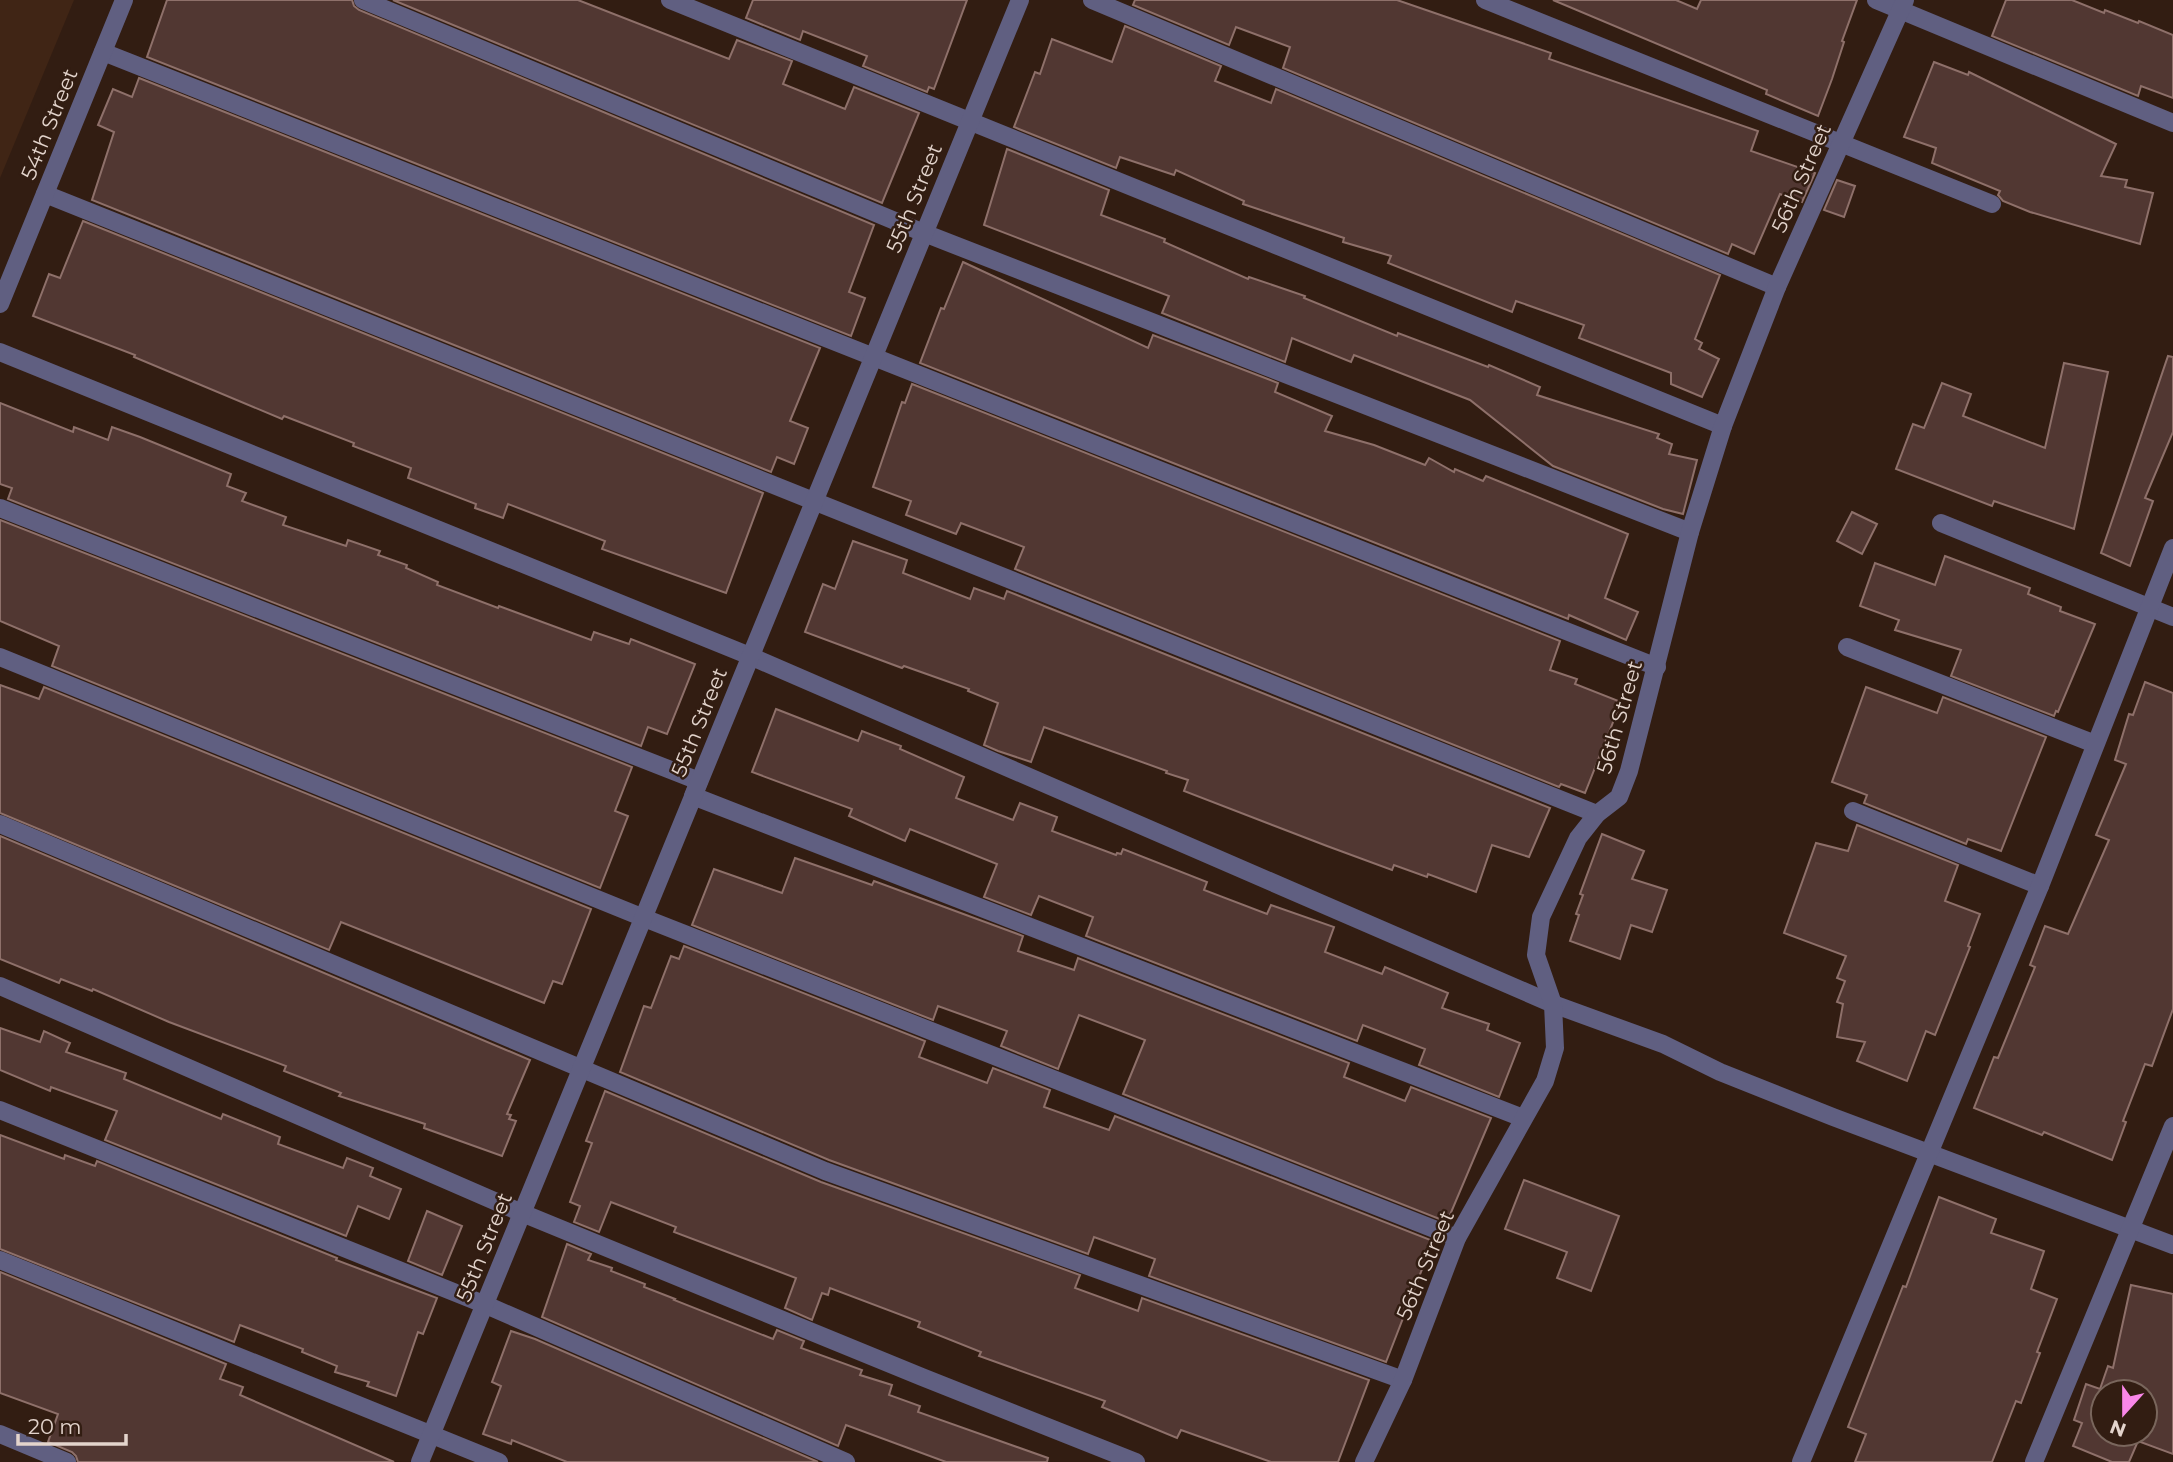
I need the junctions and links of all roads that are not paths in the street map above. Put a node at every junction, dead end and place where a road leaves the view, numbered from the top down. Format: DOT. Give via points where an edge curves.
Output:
graph roads {
  1 [pos="124,0"];
  2 [pos="363,0"];
  3 [pos="670,0"];
  4 [pos="1020,0"];
  5 [pos="1091,0"];
  6 [pos="1485,0"];
  7 [pos="1876,0"];
  8 [pos="1903,5"];
  9 [pos="103,52"];
  10 [pos="970,122"];
  11 [pos="2173,123"];
  12 [pos="1841,143"];
  13 [pos="45,194"];
  14 [pos="1992,204"];
  15 [pos="924,233"];
  16 [pos="1777,287"];
  17 [pos="0,304"];
  18 [pos="0,352"];
  19 [pos="873,358"];
  20 [pos="1723,426"];
  21 [pos="814,501"];
  22 [pos="0,508"];
  23 [pos="1941,523"];
  24 [pos="1690,532"];
  25 [pos="2173,548"];
  26 [pos="2148,607"];
  27 [pos="2173,617"];
  28 [pos="1847,647"];
  29 [pos="750,656"];
  30 [pos="0,657"];
  31 [pos="1657,667"];
  32 [pos="2095,744"];
  33 [pos="693,796"];
  34 [pos="1853,811"];
  35 [pos="1597,814"];
  36 [pos="0,824"];
  37 [pos="2040,886"];
  38 [pos="644,918"];
  39 [pos="0,986"];
  40 [pos="1553,1004"];
  41 [pos="582,1069"];
  42 [pos="0,1110"];
  43 [pos="1523,1118"];
  44 [pos="2173,1126"];
  45 [pos="1930,1152"];
  46 [pos="522,1213"];
  47 [pos="2132,1228"];
  48 [pos="1457,1238"];
  49 [pos="2173,1245"];
  50 [pos="0,1260"];
  51 [pos="486,1305"];
  52 [pos="1403,1380"];
  53 [pos="0,1434"];
  54 [pos="431,1435"];
  55 [pos="68,1462"];
  56 [pos="420,1462"];
  57 [pos="499,1462"];
  58 [pos="846,1462"];
  59 [pos="1136,1462"];
  60 [pos="1364,1462"];
  61 [pos="1801,1462"];
  62 [pos="2034,1462"];
  1 -- 9 [label="street, 54th Street"];
  2 -- 15 [label="street"];
  3 -- 10 [label="street"];
  4 -- 10 [label="street, 55th Street"];
  5 -- 16 [label="street"];
  6 -- 12 [label="street"];
  7 -- 8 [label="street"];
  8 -- 11 [label="street"];
  8 -- 12 [label="street, 56th Street"];
  9 -- 13 [label="street, 54th Street"];
  9 -- 19 [label="street"];
  10 -- 15 [label="street, 55th Street"];
  10 -- 20 [label="street"];
  12 -- 14 [label="street"];
  12 -- 16 [label="street, 56th Street"];
  13 -- 17 [label="street, 54th Street"];
  13 -- 21 [label="street"];
  15 -- 19 [label="street, 55th Street"];
  15 -- 24 [label="street"];
  16 -- 20 [label="street, 56th Street"];
  18 -- 29 [label="street"];
  19 -- 21 [label="street, 55th Street"];
  19 -- 31 [label="street"];
  20 -- 24 [label="street, 56th Street"];
  21 -- 29 [label="street, 55th Street"];
  21 -- 35 [label="street"];
  22 -- 33 [label="street" via="699,781"];
  23 -- 26 [label="street"];
  24 -- 31 [label="street, 56th Street"];
  25 -- 26 [label="street"];
  26 -- 27 [label="street"];
  26 -- 32 [label="street"];
  28 -- 32 [label="street"];
  29 -- 33 [label="street, 55th Street"];
  29 -- 40 [label="street"];
  30 -- 38 [label="street"];
  31 -- 35 [label="street, 56th Street" via="1619,797"];
  32 -- 37 [label="street"];
  33 -- 38 [label="street, 55th Street"];
  33 -- 43 [label="street"];
  34 -- 37 [label="street"];
  35 -- 40 [label="street, 56th Street" via="1578,838 1541,917 1536,955"];
  36 -- 41 [label="street"];
  37 -- 45 [label="street"];
  38 -- 41 [label="street, 55th Street"];
  38 -- 48 [label="street"];
  39 -- 46 [label="street"];
  40 -- 43 [label="street, 56th Street" via="1555,1048 1545,1081"];
  40 -- 45 [label="street"];
  41 -- 46 [label="street, 55th Street"];
  41 -- 52 [label="street" via="825,1171"];
  42 -- 51 [label="street"];
  43 -- 48 [label="street, 56th Street"];
  44 -- 47 [label="street"];
  45 -- 47 [label="street"];
  45 -- 61 [label="street"];
  46 -- 51 [label="street, 55th Street"];
  46 -- 59 [label="street"];
  47 -- 49 [label="street"];
  47 -- 62 [label="street"];
  48 -- 52 [label="street, 56th Street"];
  50 -- 54 [label="street"];
  51 -- 54 [label="street, 55th Street"];
  51 -- 58 [label="street"];
  52 -- 60 [label="street, 56th Street"];
  53 -- 55 [label="street"];
  54 -- 56 [label="street, 55th Street"];
  54 -- 57 [label="street"];
}
